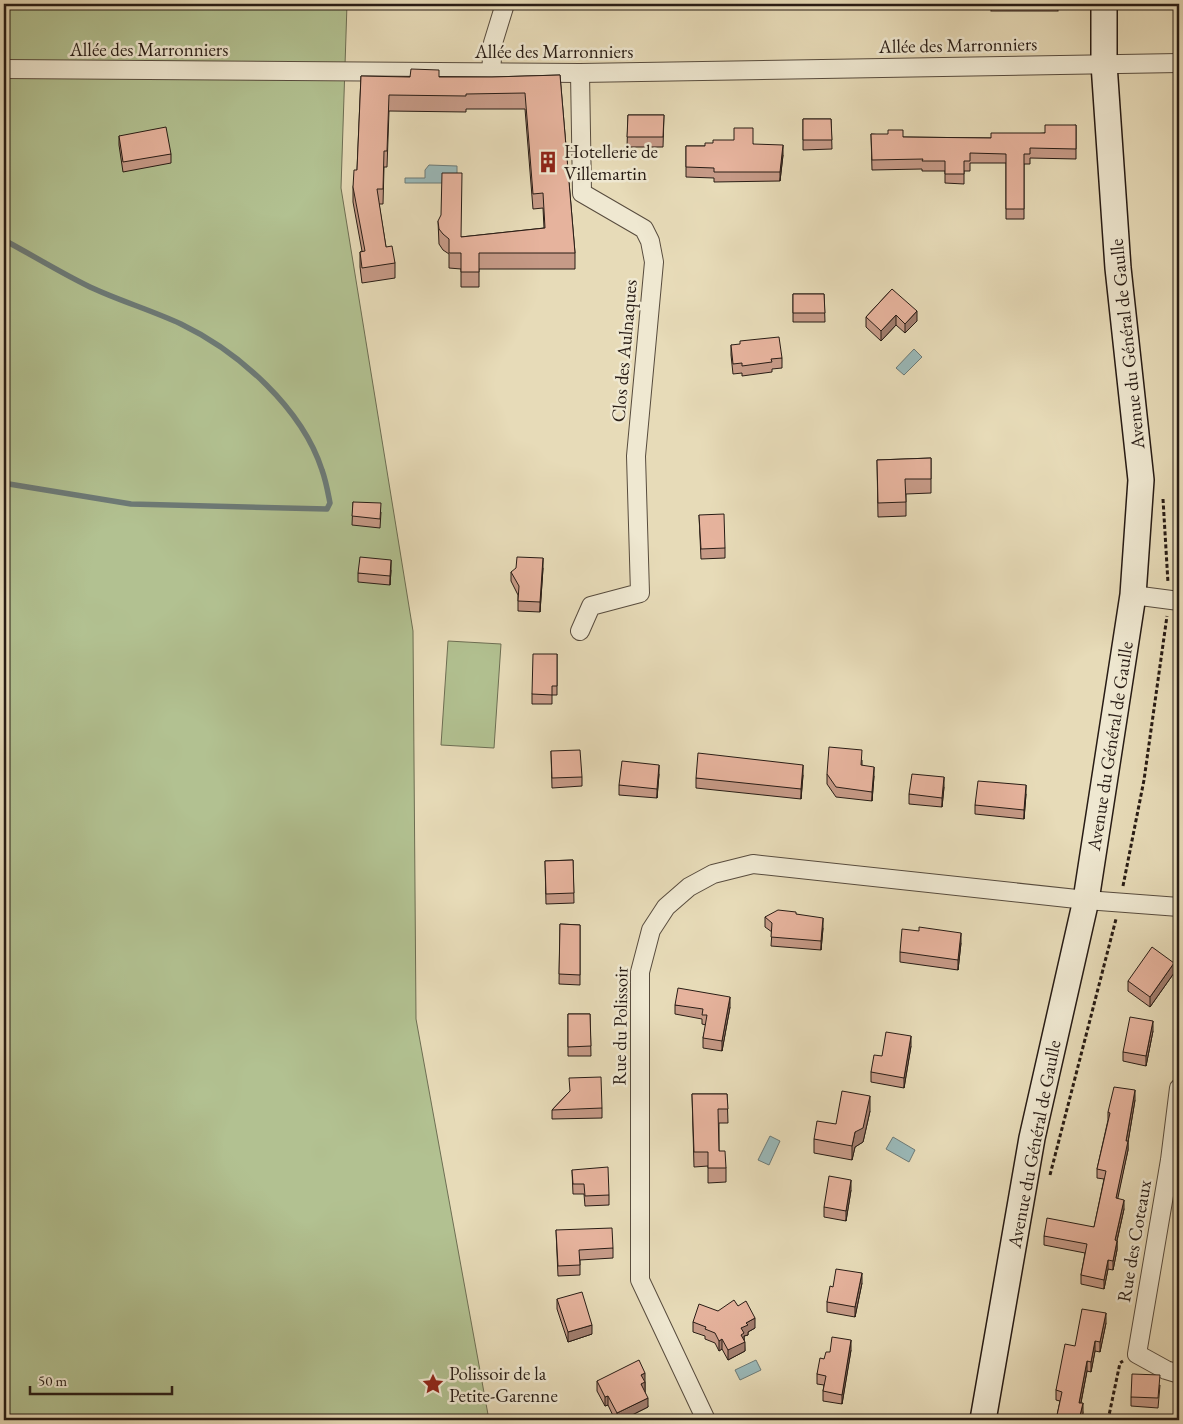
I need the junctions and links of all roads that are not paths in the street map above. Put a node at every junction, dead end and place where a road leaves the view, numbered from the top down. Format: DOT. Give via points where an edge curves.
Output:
graph roads {
  1 [pos="505,4"];
  2 [pos="1104,4"];
  3 [pos="1179,63"];
  4 [pos="1104,64"];
  5 [pos="4,69"];
  6 [pos="580,72"];
  7 [pos="491,73"];
  8 [pos="1134,595"];
  9 [pos="1179,601"];
  10 [pos="580,631"];
  11 [pos="1086,900"];
  12 [pos="1179,907"];
  13 [pos="1179,1088"];
  14 [pos="1179,1374"];
  15 [pos="706,1420"];
  16 [pos="983,1420"];
  1 -- 7 [label="street" via="493,42"];
  2 -- 4 [label="main road, Avenue du Général de Gaulle"];
  3 -- 4 [label="street, Allée des Marronniers"];
  4 -- 6 [label="street, Allée des Marronniers"];
  4 -- 8 [label="main road, Avenue du Général de Gaulle" via="1118,268 1141,480"];
  5 -- 7 [label="street, Allée des Marronniers"];
  6 -- 7 [label="street, Allée des Marronniers"];
  6 -- 10 [label="street, Clos des Aulnaques" via="582,193 644,229 654,262 636,456 640,593 591,606"];
  8 -- 9 [label="street"];
  8 -- 11 [label="main road, Avenue du Général de Gaulle"];
  11 -- 12 [label="street, Rue du Polissoir"];
  11 -- 15 [label="street, Rue du Polissoir" via="753,864 713,874 689,887 666,907 651,930 640,972 640,1280"];
  11 -- 16 [label="main road, Avenue du Général de Gaulle" via="1032,1138"];
  13 -- 14 [label="street, Rue des Coteaux" via="1137,1354"];
}
